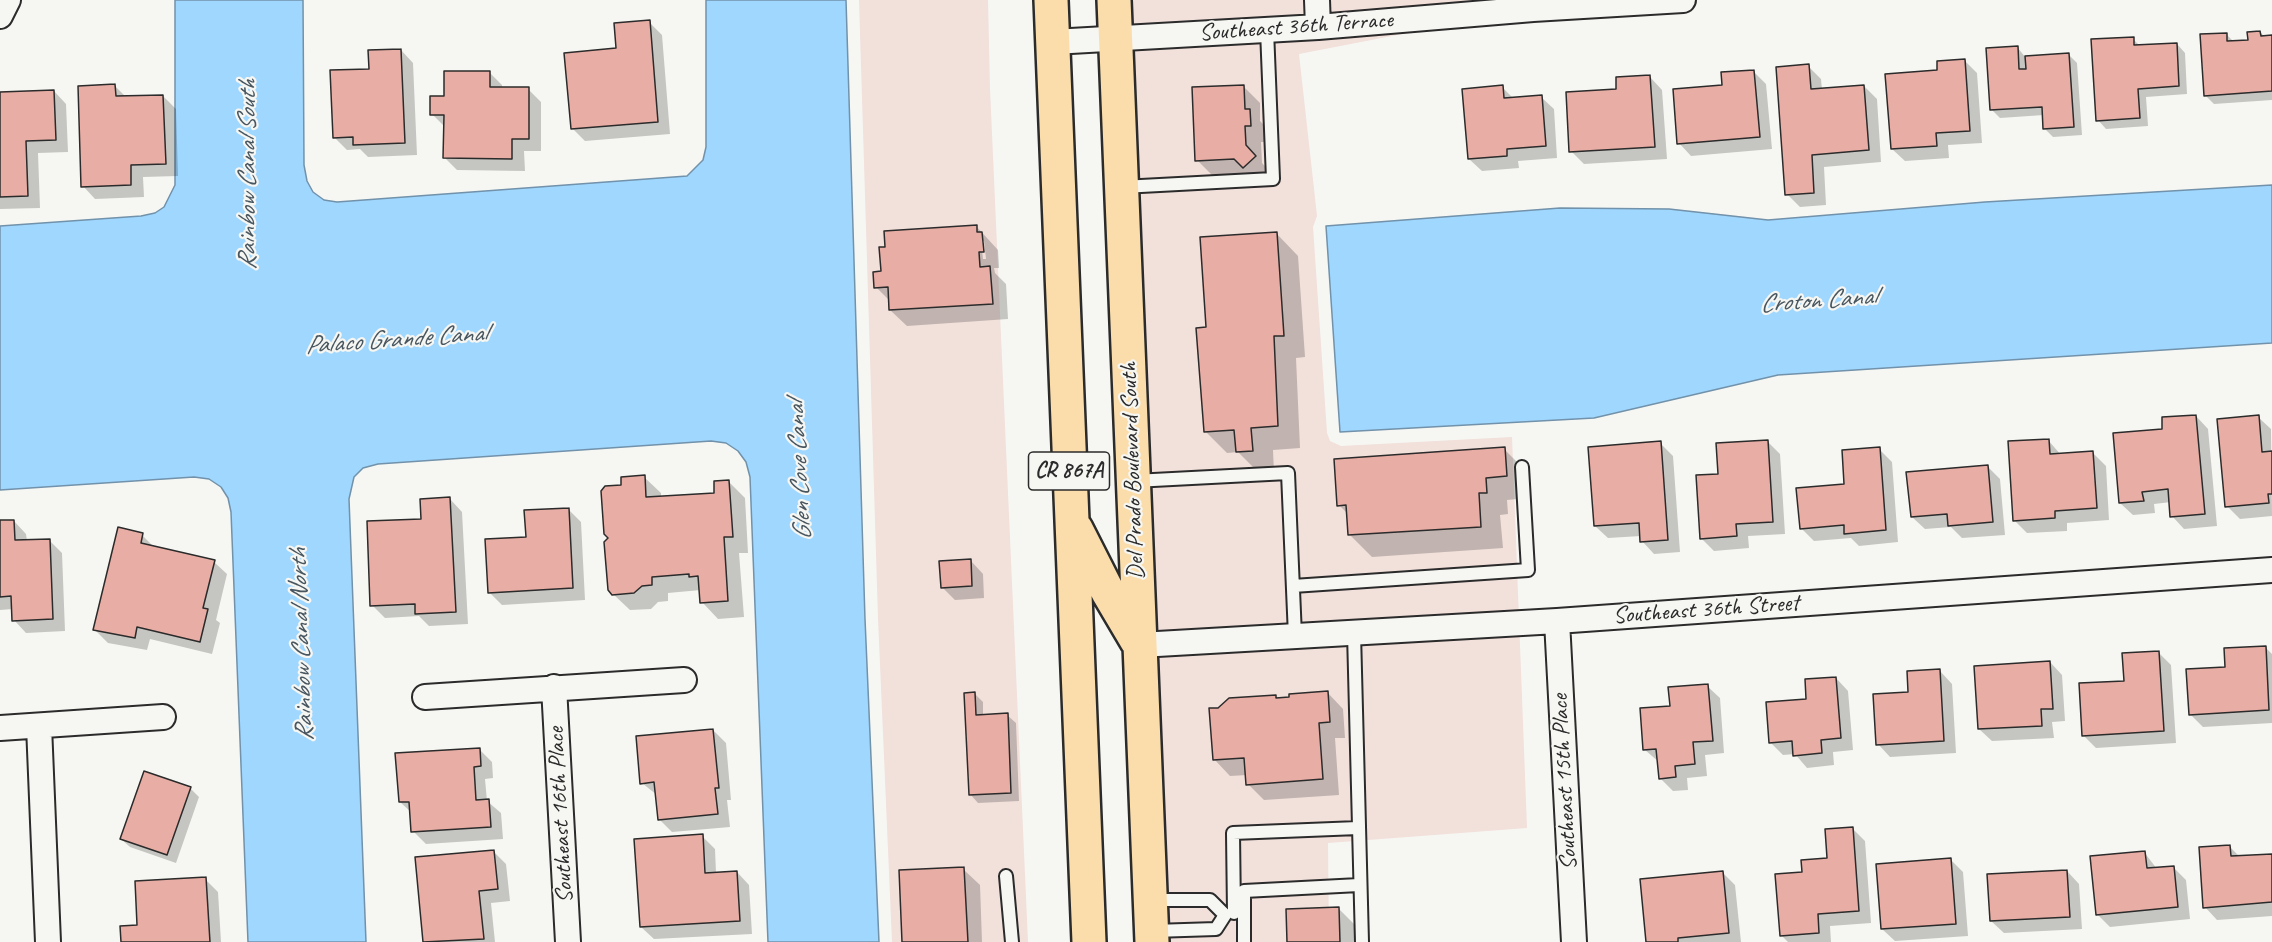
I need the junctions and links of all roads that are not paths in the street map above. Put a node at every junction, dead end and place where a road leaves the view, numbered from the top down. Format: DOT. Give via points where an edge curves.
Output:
graph roads {
  1 [pos="8,0"];
  2 [pos="1052,0"];
  3 [pos="1114,0"];
  4 [pos="1317,0"];
  5 [pos="1683,0"];
  6 [pos="1533,4"];
  7 [pos="0,16"];
  8 [pos="1318,27"];
  9 [pos="1267,30"];
  10 [pos="1115,40"];
  11 [pos="1053,42"];
  12 [pos="1121,188"];
  13 [pos="1522,467"];
  14 [pos="1133,481"];
  15 [pos="1071,520"];
  16 [pos="2272,570"];
  17 [pos="1293,586"];
  18 [pos="1557,621"];
  19 [pos="1354,633"];
  20 [pos="1295,636"];
  21 [pos="1140,645"];
  22 [pos="684,680"];
  23 [pos="554,687"];
  24 [pos="425,697"];
  25 [pos="164,717"];
  26 [pos="39,726"];
  27 [pos="0,728"];
  28 [pos="1358,828"];
  29 [pos="1006,876"];
  30 [pos="1359,885"];
  31 [pos="1234,913"];
  32 [pos="1151,924"];
  33 [pos="48,942"];
  34 [pos="568,942"];
  35 [pos="1012,942"];
  36 [pos="1089,942"];
  37 [pos="1244,942"];
  38 [pos="1362,942"];
  39 [pos="1574,942"];
  1 -- 7 [label="street"];
  2 -- 11 [label="main road, CR 867A"];
  3 -- 10 [label="main road, Del Prado Boulevard South / CR 867A"];
  4 -- 8 [label="street"];
  5 -- 6 [label="street, Southeast 36th Terrace"];
  6 -- 8 [label="street, Southeast 36th Terrace"];
  8 -- 9 [label="street, Southeast 36th Terrace"];
  9 -- 10 [label="street, Southeast 36th Terrace"];
  9 -- 12 [label="lane" via="1274,179"];
  10 -- 11 [label="street, Southeast 36th Terrace"];
  10 -- 12 [label="main road, Del Prado Boulevard South / CR 867A"];
  11 -- 15 [label="main road, CR 867A"];
  12 -- 14 [label="main road, Del Prado Boulevard South / CR 867A"];
  13 -- 17 [label="lane" via="1528,570"];
  14 -- 17 [label="lane" via="1287,473"];
  14 -- 21 [label="main road, Del Prado Boulevard South / CR 867A"];
  15 -- 21 [label="main road"];
  15 -- 36 [label="main road, CR 867A"];
  16 -- 18 [label="street, Southeast 36th Street"];
  17 -- 20 [label="lane"];
  18 -- 19 [label="street, Southeast 36th Street"];
  18 -- 39 [label="street, Southeast 15th Place"];
  19 -- 20 [label="street, Southeast 36th Street"];
  19 -- 28 [label="lane"];
  20 -- 21 [label="street, Southeast 36th Street"];
  21 -- 32 [label="main road, Del Prado Boulevard South / CR 867A"];
  22 -- 23 [label="street"];
  23 -- 24 [label="street"];
  23 -- 34 [label="street, Southeast 16th Place"];
  25 -- 26 [label="street"];
  26 -- 27 [label="street"];
  26 -- 33 [label="street"];
  28 -- 30 [label="lane"];
  28 -- 31 [label="lane" via="1233,833"];
  29 -- 35 [label="lane"];
  30 -- 31 [label="lane" via="1244,891"];
  30 -- 38 [label="lane"];
  31 -- 32 [label="lane" via="1216,929"];
  31 -- 32 [label="lane" via="1210,900"];
  31 -- 37 [label="lane"];
}
